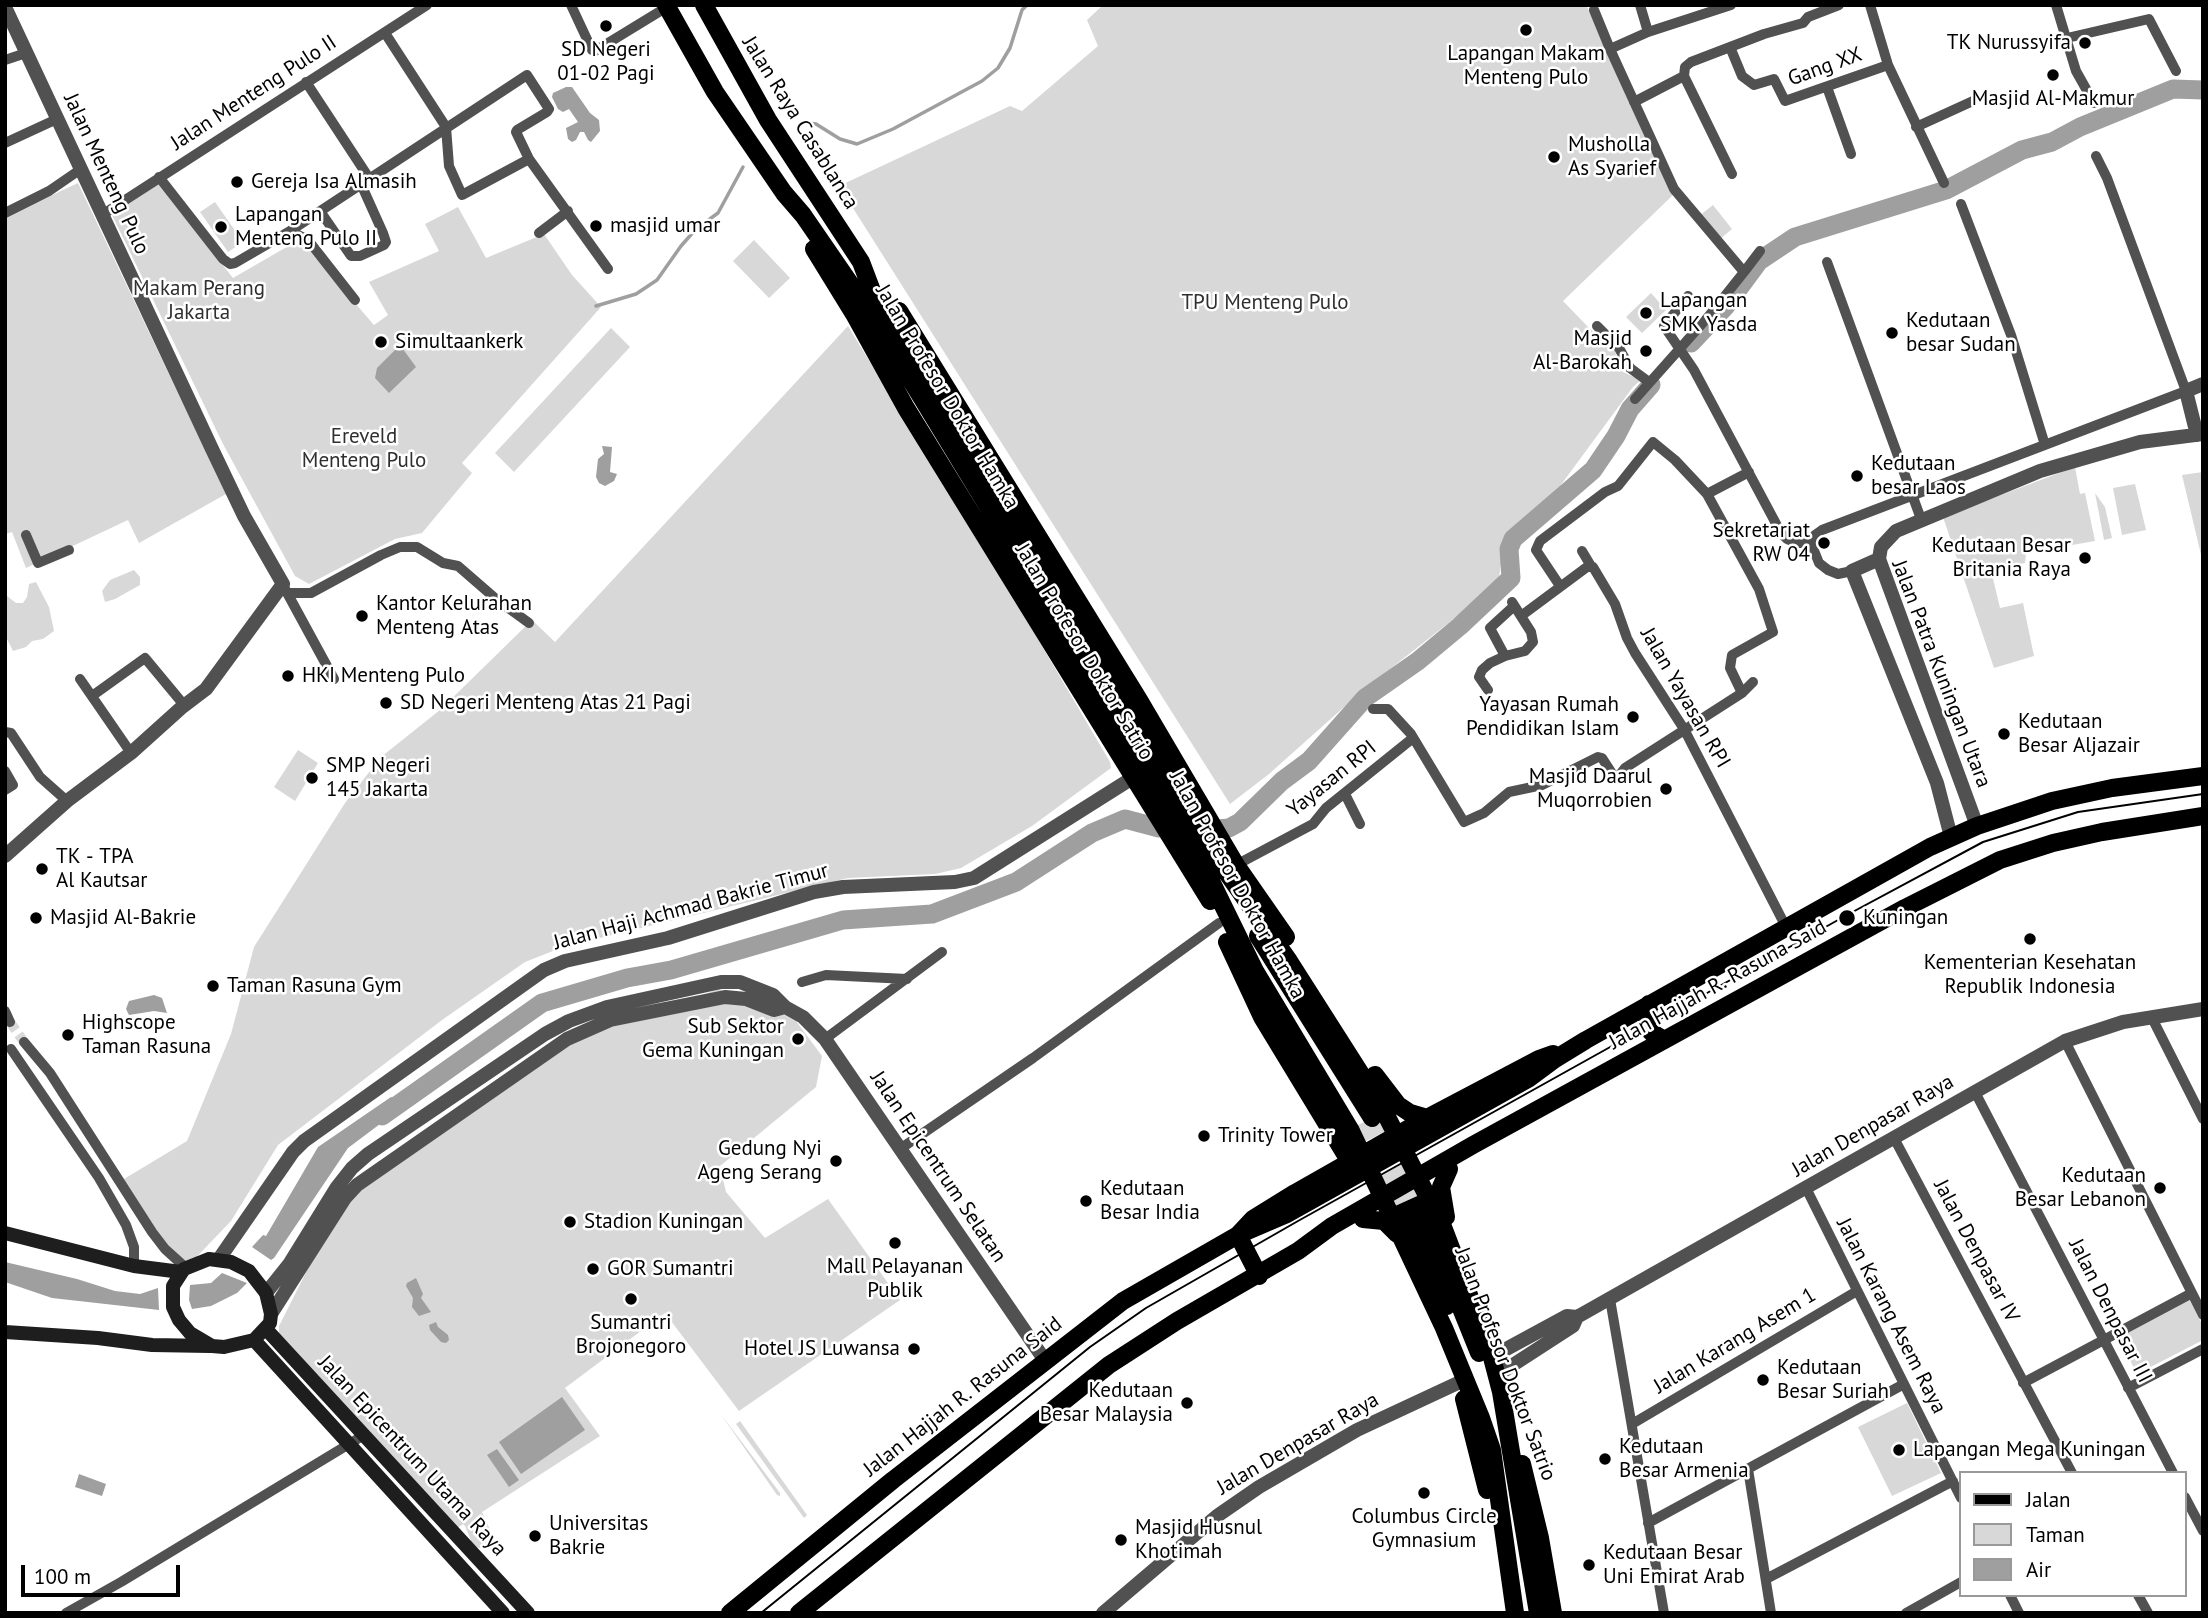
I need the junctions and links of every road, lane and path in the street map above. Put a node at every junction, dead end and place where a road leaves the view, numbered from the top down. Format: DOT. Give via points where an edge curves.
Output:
graph roads {
  1 [pos="427,5"];
  2 [pos="571,5"];
  3 [pos="704,5"];
  4 [pos="1640,5"];
  5 [pos="1731,5"];
  6 [pos="1839,5"];
  7 [pos="1870,5"];
  8 [pos="2056,5"];
  9 [pos="666,6"];
  10 [pos="5,7"];
  11 [pos="1594,10"];
  12 [pos="1648,32"];
  13 [pos="385,33"];
  14 [pos="2067,37"];
  15 [pos="1730,47"];
  16 [pos="1610,48"];
  17 [pos="26,52"];
  18 [pos="5,60"];
  19 [pos="1888,65"];
  20 [pos="2176,71"];
  21 [pos="1684,76"];
  22 [pos="306,82"];
  23 [pos="1827,87"];
  24 [pos="1973,101"];
  25 [pos="1634,102"];
  26 [pos="2094,103"];
  27 [pos="57,119"];
  28 [pos="446,127"];
  29 [pos="1916,127"];
  30 [pos="5,143"];
  31 [pos="1851,154"];
  32 [pos="2096,156"];
  33 [pos="529,159"];
  34 [pos="81,169"];
  35 [pos="1732,174"];
  36 [pos="159,177"];
  37 [pos="365,181"];
  38 [pos="1944,183"];
  39 [pos="784,193"];
  40 [pos="1961,204"];
  41 [pos="320,211"];
  42 [pos="568,211"];
  43 [pos="5,213"];
  44 [pos="102,215"];
  45 [pos="290,231"];
  46 [pos="539,233"];
  47 [pos="1760,251"];
  48 [pos="861,262"];
  49 [pos="1827,262"];
  50 [pos="608,269"];
  51 [pos="1744,272"];
  52 [pos="1688,296"];
  53 [pos="355,300"];
  54 [pos="875,308"];
  55 [pos="1597,326"];
  56 [pos="1682,352"];
  57 [pos="1649,382"];
  58 [pos="2203,384"];
  59 [pos="2186,391"];
  60 [pos="1635,399"];
  61 [pos="2200,434"];
  62 [pos="2045,445"];
  63 [pos="1749,472"];
  64 [pos="1915,493"];
  65 [pos="1706,494"];
  66 [pos="1922,519"];
  67 [pos="26,535"];
  68 [pos="1811,543"];
  69 [pos="69,550"];
  70 [pos="1582,551"];
  71 [pos="1879,559"];
  72 [pos="1591,566"];
  73 [pos="1852,571"];
  74 [pos="1560,586"];
  75 [pos="285,588"];
  76 [pos="1516,608"];
  77 [pos="529,623"];
  78 [pos="1504,656"];
  79 [pos="331,674"];
  80 [pos="80,679"];
  81 [pos="1753,682"];
  82 [pos="1488,690"];
  83 [pos="1742,693"];
  84 [pos="92,696"];
  85 [pos="184,705"];
  86 [pos="1373,709"];
  87 [pos="1684,729"];
  88 [pos="5,732"];
  89 [pos="1413,738"];
  90 [pos="131,753"];
  91 [pos="5,771"];
  92 [pos="1134,776"];
  93 [pos="2203,776"];
  94 [pos="5,790"];
  95 [pos="1345,794"];
  96 [pos="67,801"];
  97 [pos="2203,816"];
  98 [pos="1360,824"];
  99 [pos="1977,826"];
  100 [pos="1951,837"];
  101 [pos="5,856"];
  102 [pos="1236,865"];
  103 [pos="1211,903"];
  104 [pos="1219,923"];
  105 [pos="1786,927"];
  106 [pos="942,952"];
  107 [pos="907,979"];
  108 [pos="802,982"];
  109 [pos="1649,1004"];
  110 [pos="2203,1009"];
  111 [pos="2151,1016"];
  112 [pos="825,1040"];
  113 [pos="1664,1040"];
  114 [pos="2066,1041"];
  115 [pos="1576,1046"];
  116 [pos="1382,1086"];
  117 [pos="1975,1092"];
  118 [pos="1535,1111"];
  119 [pos="2202,1115"];
  120 [pos="1427,1118"];
  121 [pos="1332,1131"];
  122 [pos="1894,1138"];
  123 [pos="900,1149"];
  124 [pos="1350,1162"];
  125 [pos="1449,1169"];
  126 [pos="347,1185"];
  127 [pos="1806,1188"];
  128 [pos="1445,1215"];
  129 [pos="1363,1219"];
  130 [pos="5,1233"];
  131 [pos="1396,1234"];
  132 [pos="1238,1236"];
  133 [pos="1298,1251"];
  134 [pos="219,1259"];
  135 [pos="134,1266"];
  136 [pos="184,1270"];
  137 [pos="1259,1276"];
  138 [pos="1857,1291"];
  139 [pos="266,1293"];
  140 [pos="2192,1293"];
  141 [pos="1610,1299"];
  142 [pos="271,1314"];
  143 [pos="2203,1315"];
  144 [pos="1577,1317"];
  145 [pos="266,1329"];
  146 [pos="5,1332"];
  147 [pos="254,1340"];
  148 [pos="2104,1340"];
  149 [pos="212,1346"];
  150 [pos="2203,1349"];
  151 [pos="1497,1354"];
  152 [pos="1046,1362"];
  153 [pos="1502,1372"];
  154 [pos="1460,1381"];
  155 [pos="2023,1383"];
  156 [pos="1904,1384"];
  157 [pos="2129,1388"];
  158 [pos="1632,1424"];
  159 [pos="364,1435"];
  160 [pos="349,1444"];
  161 [pos="1748,1469"];
  162 [pos="2071,1471"];
  163 [pos="2172,1471"];
  164 [pos="1527,1476"];
  165 [pos="1953,1481"];
  166 [pos="1487,1490"];
  167 [pos="1960,1496"];
  168 [pos="2187,1501"];
  169 [pos="1648,1522"];
  170 [pos="2203,1531"];
  171 [pos="1766,1579"];
  172 [pos="1960,1583"];
  173 [pos="2011,1597"];
  174 [pos="2139,1597"];
  175 [pos="66,1613"];
  176 [pos="503,1613"];
  177 [pos="528,1613"];
  178 [pos="730,1613"];
  179 [pos="799,1613"];
  180 [pos="1103,1613"];
  181 [pos="1508,1613"];
  182 [pos="1515,1613"];
  183 [pos="1538,1613"];
  184 [pos="1553,1613"];
  185 [pos="1664,1613"];
  186 [pos="1771,1613"];
  187 [pos="1906,1613"];
  188 [pos="2019,1613"];
  189 [pos="2148,1613"];
  1 -- 13 [label="street, Jalan Menteng Pulo II"];
  2 -- 9 [label="street" via="595,51"];
  3 -- 48 [label="main road, Jalan Raya Casablanca" via="768,120"];
  4 -- 12 [label="street"];
  5 -- 12 [label="street"];
  6 -- 15 [label="street" via="1803,23"];
  7 -- 19 [label="street"];
  8 -- 14 [label="street"];
  9 -- 39 [label="main road" via="715,92"];
  10 -- 17 [label="street, Jalan Menteng Pulo"];
  11 -- 16 [label="street"];
  12 -- 16 [label="street"];
  13 -- 22 [label="street, Jalan Menteng Pulo II"];
  13 -- 28 [label="street"];
  14 -- 20 [label="street" via="2149,19"];
  14 -- 26 [label="street" via="2076,71"];
  15 -- 21 [label="street" via="1688,63"];
  15 -- 23 [label="street, Gang XX" via="1742,76 1754,85 1774,79 1785,101"];
  16 -- 25 [label="street"];
  17 -- 18 [label="street"];
  17 -- 27 [label="street, Jalan Menteng Pulo"];
  19 -- 23 [label="street, Gang XX"];
  19 -- 29 [label="street"];
  21 -- 25 [label="street"];
  21 -- 35 [label="street"];
  22 -- 36 [label="street, Jalan Menteng Pulo II"];
  22 -- 37 [label="street"];
  23 -- 31 [label="street"];
  24 -- 29 [label="street"];
  25 -- 51 [label="street" via="1674,188"];
  27 -- 30 [label="street"];
  27 -- 34 [label="street, Jalan Menteng Pulo"];
  28 -- 33 [label="street" via="449,166 463,196"];
  28 -- 33 [label="street" via="527,75 549,109 516,132"];
  28 -- 37 [label="street"];
  29 -- 38 [label="street"];
  32 -- 59 [label="street" via="2108,177"];
  33 -- 42 [label="street"];
  34 -- 43 [label="street" via="50,191"];
  34 -- 44 [label="street, Jalan Menteng Pulo"];
  36 -- 44 [label="street, Jalan Menteng Pulo II"];
  36 -- 45 [label="street" via="230,264"];
  37 -- 41 [label="street"];
  37 -- 41 [label="street" via="384,245 351,256"];
  39 -- 54 [label="main road, Jalan Profesor Doktor Hamka"];
  39 -- 92 [label="main road, Jalan Profesor Doktor Satrio" via="906,408"];
  40 -- 62 [label="street" via="2011,335"];
  41 -- 45 [label="street"];
  42 -- 46 [label="street"];
  42 -- 50 [label="street"];
  44 -- 75 [label="street, Jalan Menteng Pulo" via="233,494"];
  45 -- 53 [label="street" via="308,240"];
  47 -- 51 [label="street"];
  48 -- 54 [label="main road, Jalan Profesor Doktor Hamka"];
  48 -- 102 [label="main road, Jalan Profesor Doktor Satrio" via="878,278 907,324"];
  49 -- 64 [label="street"];
  51 -- 56 [label="street"];
  52 -- 56 [label="street" via="1664,326"];
  54 -- 182 [label="main road, Jalan Profesor Doktor Hamka" via="1191,841 1255,971 1351,1131 1444,1328 1492,1450"];
  54 -- 183 [label="main road, Jalan Profesor Doktor Hamka" via="1213,853 1360,1071 1443,1227 1477,1312 1501,1392"];
  55 -- 57 [label="street" via="1619,348 1631,370"];
  56 -- 57 [label="street"];
  56 -- 63 [label="street"];
  57 -- 60 [label="street"];
  58 -- 59 [label="street"];
  59 -- 61 [label="street"];
  59 -- 62 [label="street"];
  61 -- 66 [label="street" via="2098,453 2040,471"];
  62 -- 64 [label="street"];
  63 -- 65 [label="street"];
  63 -- 68 [label="street" via="1781,533 1787,539"];
  64 -- 66 [label="street"];
  64 -- 68 [label="street" via="1822,530"];
  65 -- 74 [label="street" via="1653,442 1618,486 1540,541 1536,550"];
  65 -- 83 [label="street" via="1759,589 1773,632 1732,655 1730,668"];
  66 -- 71 [label="street" via="1890,535"];
  67 -- 69 [label="street" via="38,563"];
  68 -- 73 [label="street" via="1819,563 1828,570 1838,574"];
  70 -- 72 [label="street, Jalan Yayasan RPI"];
  71 -- 73 [label="street, Jalan Patra Kuningan Utara"];
  71 -- 99 [label="street, Jalan Patra Kuningan Utara"];
  72 -- 74 [label="street"];
  72 -- 87 [label="street, Jalan Yayasan RPI" via="1610,594 1635,653"];
  73 -- 100 [label="street, Jalan Patra Kuningan Utara" via="1937,783"];
  74 -- 76 [label="street"];
  75 -- 77 [label="street" via="311,593 381,555 400,547 417,547 443,563 458,566"];
  75 -- 79 [label="street"];
  75 -- 85 [label="street" via="206,689"];
  76 -- 78 [label="street" via="1490,628"];
  76 -- 78 [label="street" via="1532,644 1525,651"];
  78 -- 82 [label="street" via="1479,673"];
  80 -- 84 [label="street"];
  81 -- 83 [label="street"];
  83 -- 87 [label="street"];
  84 -- 85 [label="street" via="145,658"];
  84 -- 90 [label="street"];
  85 -- 90 [label="street"];
  86 -- 89 [label="street" via="1388,709"];
  87 -- 89 [label="street" via="1618,777 1598,757 1542,785 1508,792 1484,813 1464,822"];
  87 -- 105 [label="street, Jalan Yayasan RPI"];
  88 -- 96 [label="street" via="11,733 40,777"];
  89 -- 95 [label="street, Yayasan RPI"];
  90 -- 96 [label="street"];
  91 -- 94 [label="street" via="13,785"];
  92 -- 103 [label="main road, Jalan Profesor Doktor Satrio"];
  92 -- 134 [label="street, Jalan Haji Achmad Bakrie Timur" via="974,878 831,889 544,970 303,1141"];
  93 -- 99 [label="main road, Jalan Hajjah R. Rasuna Said" via="2071,796"];
  95 -- 98 [label="street"];
  95 -- 102 [label="street, Yayasan RPI" via="1313,824"];
  96 -- 101 [label="street"];
  97 -- 113 [label="main road, Jalan Hajjah R. Rasuna Said" via="2089,835 2000,860"];
  99 -- 100 [label="main road, Jalan Hajjah R. Rasuna Said"];
  100 -- 105 [label="main road, Jalan Hajjah R. Rasuna Said"];
  102 -- 103 [label="main road, Jalan Profesor Doktor Satrio" via="1245,915 1366,1121 1247,942"];
  102 -- 116 [label="main road"];
  103 -- 104 [label="main road"];
  104 -- 121 [label="main road" via="1262,1017"];
  104 -- 123 [label="street"];
  105 -- 109 [label="main road, Jalan Hajjah R. Rasuna Said"];
  106 -- 107 [label="street"];
  107 -- 108 [label="street" via="825,975"];
  107 -- 112 [label="street"];
  109 -- 113 [label="main road" via="1647,1027"];
  109 -- 115 [label="main road, Jalan Hajjah R. Rasuna Said"];
  110 -- 111 [label="street, Jalan Denpasar Raya"];
  111 -- 114 [label="street, Jalan Denpasar Raya"];
  111 -- 119 [label="street"];
  112 -- 123 [label="street, Jalan Epicentrum Selatan"];
  112 -- 126 [label="street, Jalan Epicentrum Selatan" via="803,1017 740,982 721,982 627,1010 588,1014 545,1034 368,1154 352,1168"];
  113 -- 118 [label="main road, Jalan Hajjah R. Rasuna Said"];
  114 -- 117 [label="street, Jalan Denpasar Raya"];
  114 -- 140 [label="street"];
  115 -- 120 [label="main road, Jalan Hajjah R. Rasuna Said" via="1539,1059"];
  115 -- 132 [label="main road, Jalan Hajjah R. Rasuna Said" via="1528,1079 1287,1214"];
  116 -- 120 [label="main road" via="1409,1113"];
  116 -- 121 [label="main road" via="1386,1102 1383,1120 1348,1138"];
  117 -- 122 [label="street, Jalan Denpasar Raya"];
  117 -- 148 [label="street, Jalan Denpasar III"];
  118 -- 125 [label="main road, Jalan Hajjah R. Rasuna Said" via="1515,1131"];
  118 -- 133 [label="main road, Jalan Hajjah R. Rasuna Said" via="1332,1226"];
  120 -- 124 [label="main road, Jalan Hajjah R. Rasuna Said"];
  121 -- 124 [label="main road"];
  122 -- 127 [label="street, Jalan Denpasar Raya"];
  122 -- 155 [label="street, Jalan Denpasar IV"];
  123 -- 152 [label="street, Jalan Epicentrum Selatan"];
  124 -- 132 [label="main road, Jalan Hajjah R. Rasuna Said" via="1253,1219"];
  125 -- 128 [label="main road" via="1441,1187"];
  125 -- 129 [label="main road, Jalan Hajjah R. Rasuna Said"];
  126 -- 139 [label="street"];
  126 -- 142 [label="street" via="345,1198"];
  127 -- 138 [label="street, Jalan Karang Asem Raya"];
  127 -- 141 [label="street, Jalan Denpasar Raya"];
  128 -- 131 [label="main road" via="1426,1202 1395,1216"];
  128 -- 151 [label="main road"];
  129 -- 131 [label="main road" via="1384,1221"];
  129 -- 133 [label="main road, Jalan Hajjah R. Rasuna Said"];
  130 -- 135 [label="main road"];
  131 -- 154 [label="main road"];
  132 -- 137 [label="main road"];
  132 -- 152 [label="main road, Jalan Hajjah R. Rasuna Said" via="1123,1301"];
  133 -- 137 [label="main road, Jalan Hajjah R. Rasuna Said"];
  134 -- 136 [label="main road" via="196,1262"];
  134 -- 139 [label="main road" via="249,1271"];
  135 -- 136 [label="main road"];
  135 -- 136 [label="street" via="134,1247 126,1226 99,1178 12,1051 24,1043 50,1073 152,1232"];
  136 -- 149 [label="main road" via="173,1286 173,1307 190,1334"];
  137 -- 179 [label="main road, Jalan Hajjah R. Rasuna Said" via="1109,1365"];
  138 -- 156 [label="street, Jalan Karang Asem Raya"];
  138 -- 158 [label="street, Jalan Karang Asem 1"];
  139 -- 142 [label="main road"];
  140 -- 143 [label="street"];
  140 -- 148 [label="street"];
  141 -- 144 [label="street, Jalan Denpasar Raya"];
  141 -- 158 [label="street"];
  142 -- 145 [label="main road"];
  144 -- 151 [label="street, Jalan Denpasar Raya" via="1567,1317"];
  144 -- 153 [label="street, Jalan Denpasar Raya" via="1573,1326"];
  145 -- 147 [label="main road"];
  145 -- 159 [label="main road, Jalan Epicentrum Utama Raya"];
  146 -- 149 [label="main road"];
  147 -- 149 [label="main road" via="225,1348"];
  147 -- 160 [label="main road, Jalan Epicentrum Utama Raya"];
  148 -- 155 [label="street"];
  148 -- 157 [label="street, Jalan Denpasar III"];
  150 -- 157 [label="street"];
  151 -- 153 [label="main road"];
  152 -- 178 [label="main road, Jalan Hajjah R. Rasuna Said"];
  153 -- 164 [label="main road"];
  154 -- 166 [label="main road"];
  154 -- 180 [label="street, Jalan Denpasar Raya" via="1357,1430 1259,1487 1217,1516"];
  155 -- 162 [label="street, Jalan Denpasar IV"];
  156 -- 161 [label="street"];
  156 -- 165 [label="street, Jalan Karang Asem Raya"];
  157 -- 163 [label="street, Jalan Denpasar III"];
  158 -- 169 [label="street"];
  159 -- 160 [label="street"];
  159 -- 177 [label="main road, Jalan Epicentrum Utama Raya"];
  160 -- 175 [label="street"];
  160 -- 176 [label="main road, Jalan Epicentrum Utama Raya"];
  161 -- 169 [label="street"];
  161 -- 171 [label="street"];
  164 -- 166 [label="main road, Jalan Profesor Doktor Satrio" via="1418,1220 1479,1396"];
  164 -- 184 [label="main road, Jalan Profesor Doktor Satrio"];
  165 -- 167 [label="street, Jalan Karang Asem Raya"];
  165 -- 171 [label="street"];
  166 -- 181 [label="main road, Jalan Profesor Doktor Satrio"];
  168 -- 170 [label="street"];
  169 -- 185 [label="street"];
  171 -- 186 [label="street"];
  172 -- 187 [label="street"];
  173 -- 188 [label="street"];
  174 -- 189 [label="street"];
}
